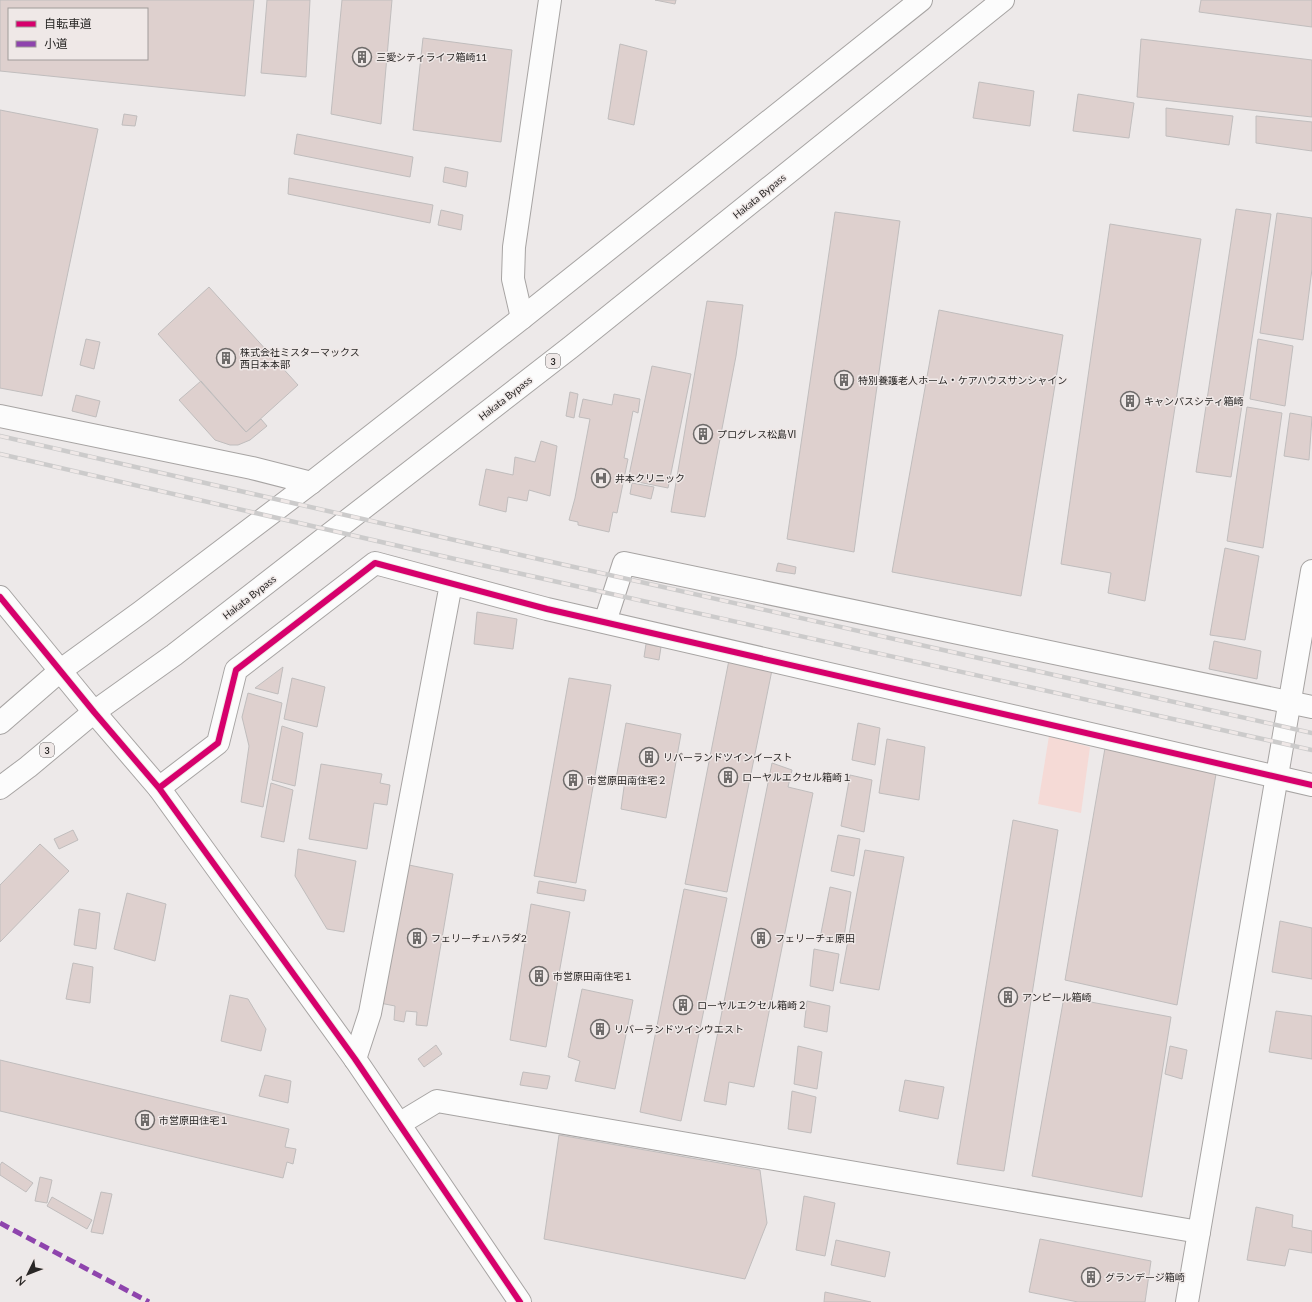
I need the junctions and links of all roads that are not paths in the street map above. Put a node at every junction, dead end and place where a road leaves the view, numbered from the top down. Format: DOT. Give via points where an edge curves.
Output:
graph roads {
  1 [pos="550,0"];
  2 [pos="921,0"];
  3 [pos="1003,0"];
  4 [pos="522,318"];
  5 [pos="0,416"];
  6 [pos="311,482"];
  7 [pos="1312,571"];
  8 [pos="451,584"];
  9 [pos="0,597"];
  10 [pos="605,622"];
  11 [pos="61,670"];
  12 [pos="1290,702"];
  13 [pos="1312,707"];
  14 [pos="94,712"];
  15 [pos="0,723"];
  16 [pos="1276,778"];
  17 [pos="1312,785"];
  18 [pos="0,788"];
  19 [pos="159,788"];
  20 [pos="355,1059"];
  21 [pos="399,1124"];
  22 [pos="1199,1232"];
  23 [pos="520,1302"];
  24 [pos="1187,1302"];
  1 -- 4 [label="main road" via="514,247 513,279"];
  2 -- 4 [label="main road"];
  3 -- 14 [label="main road, Hakata Bypass / 3" via="571,347 174,655"];
  4 -- 6 [label="main road"];
  5 -- 6 [label="main road"];
  6 -- 11 [label="main road"];
  7 -- 12 [label="main road"];
  8 -- 10 [label="main road"];
  8 -- 19 [label="main road" via="375,563 236,670 218,743"];
  8 -- 20 [label="main road" via="370,1012"];
  9 -- 11 [label="main road"];
  10 -- 12 [label="main road" via="624,563"];
  10 -- 16 [label="main road"];
  11 -- 14 [label="main road"];
  11 -- 15 [label="main road"];
  12 -- 13 [label="main road"];
  12 -- 16 [label="main road"];
  14 -- 18 [label="main road, Hakata Bypass / 3"];
  14 -- 19 [label="main road"];
  16 -- 17 [label="main road"];
  16 -- 22 [label="main road"];
  19 -- 20 [label="main road"];
  20 -- 21 [label="main road"];
  21 -- 22 [label="main road" via="437,1101"];
  21 -- 23 [label="main road"];
  22 -- 24 [label="main road"];
}
